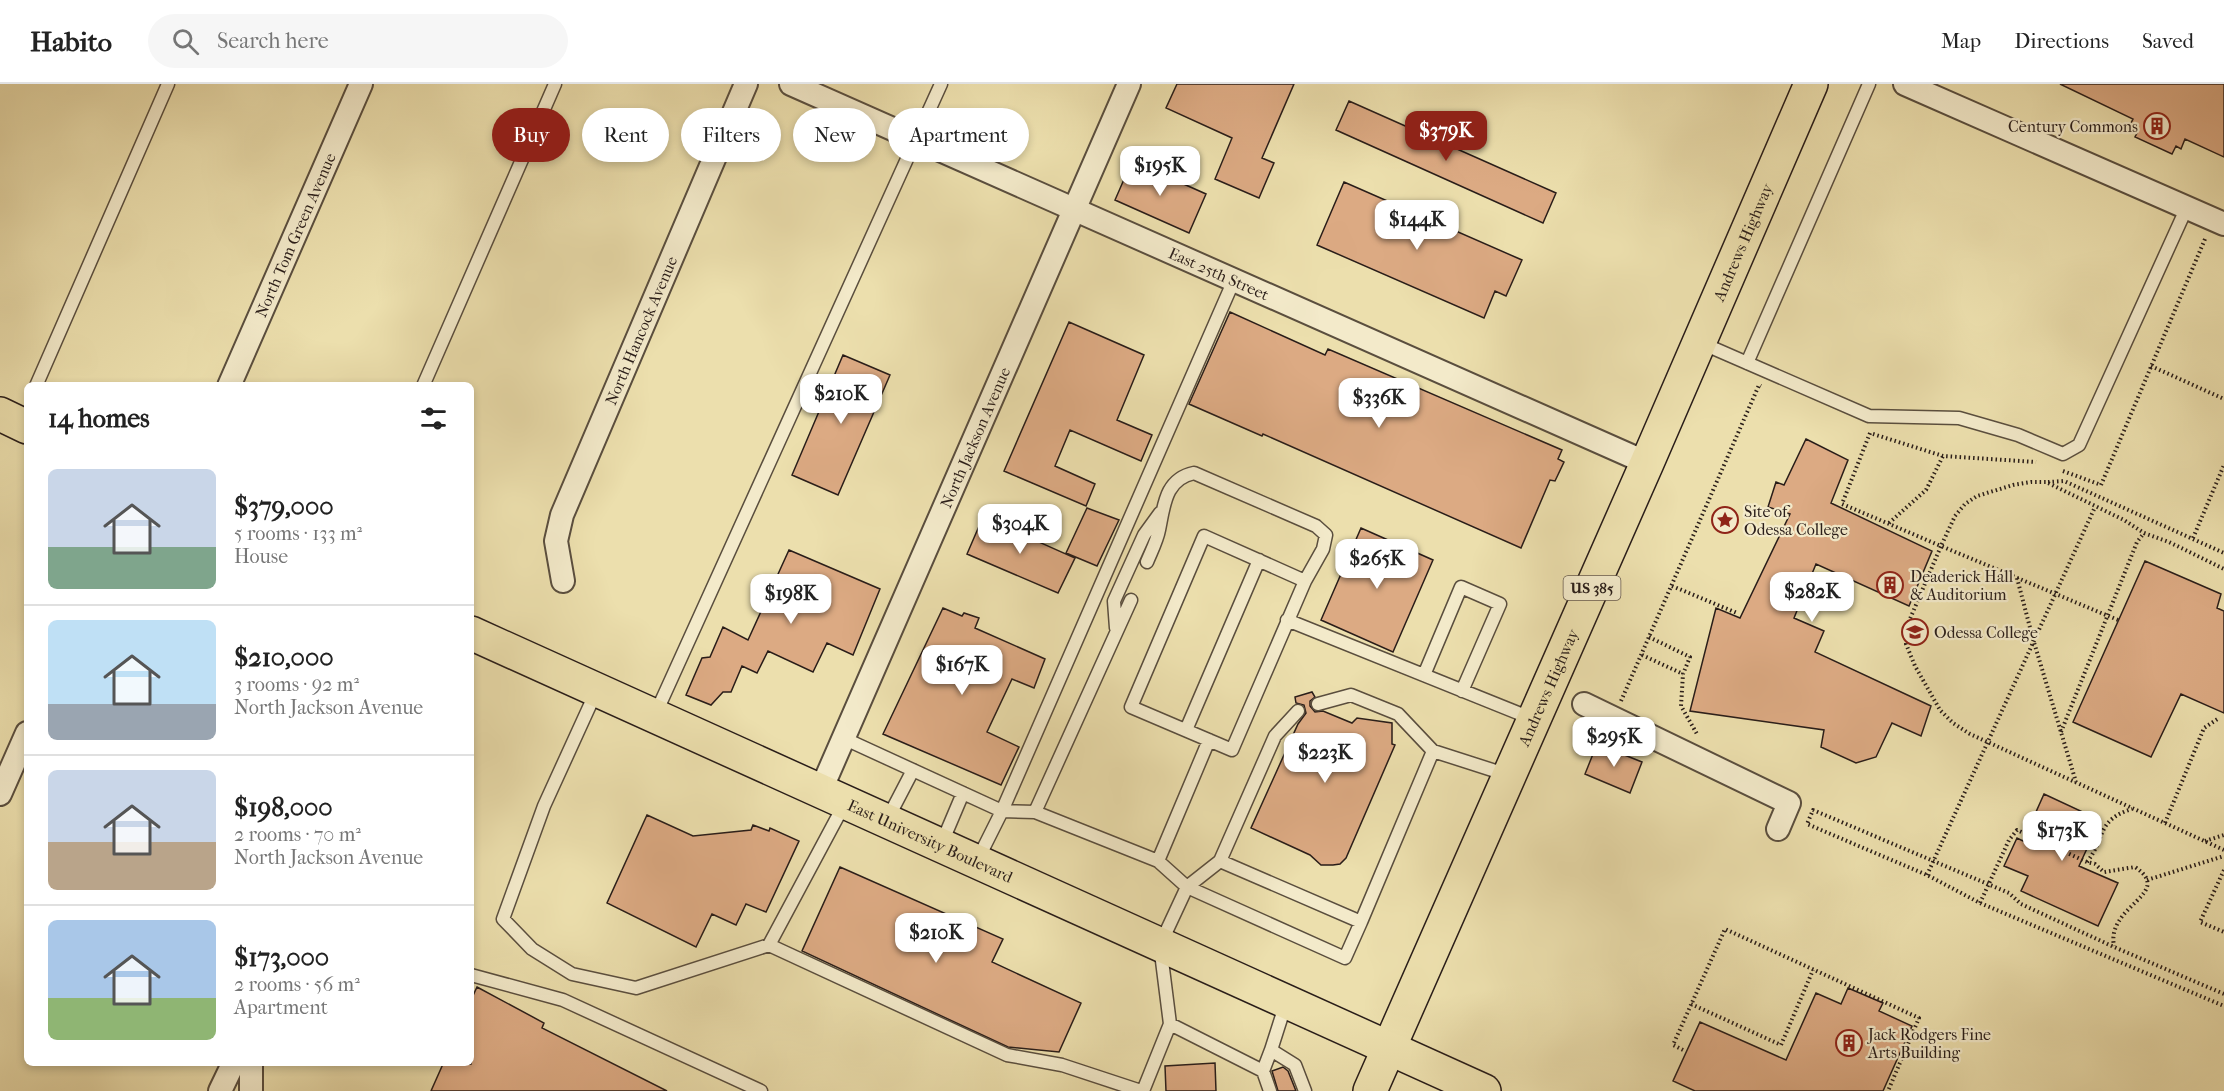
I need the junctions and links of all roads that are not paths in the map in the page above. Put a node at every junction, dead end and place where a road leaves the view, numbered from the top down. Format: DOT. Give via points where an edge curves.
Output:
graph roads {
  1 [pos="168,84"];
  2 [pos="361,84"];
  3 [pos="555,84"];
  4 [pos="746,84"];
  5 [pos="791,84"];
  6 [pos="941,84"];
  7 [pos="1129,84"];
  8 [pos="1810,84"];
  9 [pos="1869,84"];
  10 [pos="1905,84"];
  11 [pos="931,108"];
  12 [pos="888,126"];
  13 [pos="907,162"];
  14 [pos="969,162"];
  15 [pos="2187,207"];
  16 [pos="1074,209"];
  17 [pos="2219,233"];
  18 [pos="1234,280"];
  19 [pos="1699,342"];
  20 [pos="1747,363"];
  21 [pos="38,382"];
  22 [pos="232,382"];
  23 [pos="425,382"];
  24 [pos="1647,463"];
  25 [pos="1161,512"];
  26 [pos="1259,560"];
  27 [pos="1147,562"];
  28 [pos="563,581"];
  29 [pos="1305,581"];
  30 [pos="1131,600"];
  31 [pos="1287,620"];
  32 [pos="1116,629"];
  33 [pos="474,634"];
  34 [pos="1424,675"];
  35 [pos="597,690"];
  36 [pos="1462,691"];
  37 [pos="1318,704"];
  38 [pos="1584,704"];
  39 [pos="1298,711"];
  40 [pos="654,716"];
  41 [pos="1534,720"];
  42 [pos="1186,730"];
  43 [pos="843,738"];
  44 [pos="24,740"];
  45 [pos="1209,740"];
  46 [pos="1433,751"];
  47 [pos="913,770"];
  48 [pos="1509,776"];
  49 [pos="963,793"];
  50 [pos="0,794"];
  51 [pos="833,797"];
  52 [pos="1002,812"];
  53 [pos="1035,812"];
  54 [pos="886,821"];
  55 [pos="1778,829"];
  56 [pos="940,846"];
  57 [pos="1158,861"];
  58 [pos="1220,861"];
  59 [pos="977,862"];
  60 [pos="1187,887"];
  61 [pos="1361,922"];
  62 [pos="769,945"];
  63 [pos="1160,945"];
  64 [pos="474,976"];
  65 [pos="1286,1002"];
  66 [pos="1170,1024"];
  67 [pos="1389,1049"];
  68 [pos="1271,1050"];
  69 [pos="232,1066"];
  70 [pos="251,1066"];
  71 [pos="1263,1071"];
  72 [pos="220,1091"];
  73 [pos="251,1091"];
  74 [pos="761,1091"];
  75 [pos="1142,1091"];
  76 [pos="1270,1091"];
  77 [pos="1305,1091"];
  78 [pos="1370,1091"];
  79 [pos="1484,1091"];
  1 -- 21 [label="lane"];
  2 -- 22 [label="street, North Tom Green Avenue"];
  3 -- 23 [label="lane"];
  4 -- 28 [label="street, North Hancock Avenue" via="562,515 556,541"];
  5 -- 12 [label="street, East 25th Street"];
  6 -- 11 [label="lane"];
  7 -- 16 [label="street, North Jackson Avenue"];
  8 -- 19 [label="main road, Andrews Highway / US 385"];
  9 -- 20 [label="lane"];
  10 -- 15 [label="street"];
  13 -- 40 [label="lane"];
  14 -- 16 [label="street, East 25th Street"];
  15 -- 17 [label="street"];
  15 -- 20 [label="lane" via="2079,445 2063,454 2018,435 1959,418 1869,417"];
  16 -- 18 [label="street, East 25th Street"];
  16 -- 43 [label="street, North Jackson Avenue"];
  18 -- 24 [label="street, East 25th Street"];
  18 -- 52 [label="lane"];
  19 -- 20 [label="lane"];
  19 -- 24 [label="main road, Andrews Highway / US 385"];
  24 -- 41 [label="main road, Andrews Highway / US 385"];
  25 -- 27 [label="lane" via="1159,531"];
  25 -- 29 [label="lane" via="1174,482 1194,473 1316,526 1326,535 1323,549"];
  25 -- 32 [label="lane" via="1144,535 1114,602"];
  26 -- 29 [label="lane"];
  26 -- 42 [label="lane"];
  26 -- 42 [label="lane" via="1204,536 1194,557 1131,707"];
  29 -- 31 [label="lane"];
  30 -- 32 [label="lane"];
  31 -- 34 [label="lane"];
  31 -- 45 [label="lane" via="1232,750"];
  32 -- 53 [label="lane"];
  33 -- 35 [label="main road, East University Boulevard"];
  34 -- 36 [label="lane"];
  34 -- 36 [label="lane" via="1461,587 1500,604"];
  35 -- 40 [label="main road, East University Boulevard"];
  35 -- 62 [label="lane" via="544,806 503,919 532,949 572,974 636,988"];
  36 -- 41 [label="lane"];
  37 -- 46 [label="lane" via="1351,695 1398,714"];
  38 -- 55 [label="street" via="1789,803"];
  39 -- 58 [label="lane" via="1275,736"];
  40 -- 51 [label="main road, East University Boulevard"];
  41 -- 48 [label="main road, Andrews Highway / US 385"];
  42 -- 45 [label="lane"];
  43 -- 47 [label="lane"];
  43 -- 51 [label="street, North Jackson Avenue"];
  44 -- 50 [label="street"];
  45 -- 57 [label="lane"];
  46 -- 48 [label="lane"];
  46 -- 61 [label="lane"];
  47 -- 49 [label="lane"];
  47 -- 54 [label="lane"];
  48 -- 67 [label="main road, Andrews Highway / US 385"];
  49 -- 52 [label="lane"];
  49 -- 56 [label="lane"];
  51 -- 54 [label="main road, East University Boulevard"];
  51 -- 62 [label="lane"];
  52 -- 53 [label="lane"];
  52 -- 59 [label="lane"];
  53 -- 57 [label="lane"];
  54 -- 56 [label="main road, East University Boulevard"];
  56 -- 59 [label="main road, East University Boulevard"];
  57 -- 60 [label="lane"];
  58 -- 60 [label="lane"];
  58 -- 61 [label="lane"];
  59 -- 63 [label="main road, East University Boulevard"];
  60 -- 61 [label="lane" via="1345,958"];
  60 -- 63 [label="lane"];
  62 -- 75 [label="lane" via="1007,1055 1062,1065"];
  63 -- 65 [label="main road, East University Boulevard"];
  63 -- 66 [label="lane"];
  64 -- 74 [label="lane" via="563,1000"];
  65 -- 67 [label="main road, East University Boulevard"];
  65 -- 68 [label="lane"];
  66 -- 71 [label="lane"];
  66 -- 75 [label="lane"];
  67 -- 78 [label="main road, Andrews Highway / US 385"];
  67 -- 79 [label="main road, East University Boulevard"];
  68 -- 71 [label="lane"];
  68 -- 77 [label="lane" via="1295,1065"];
  69 -- 72 [label="street"];
  70 -- 73 [label="street"];
  71 -- 76 [label="lane"];
}
